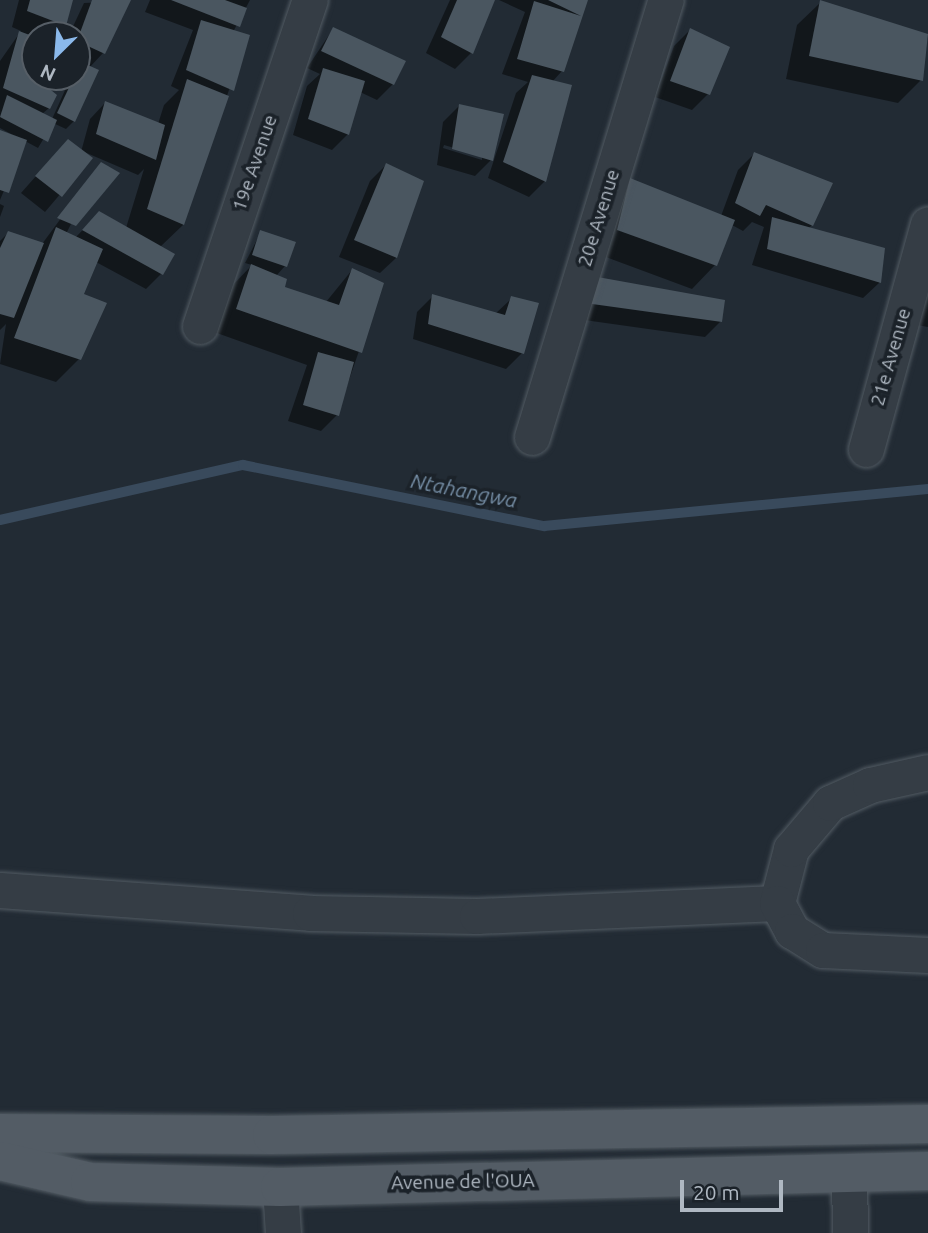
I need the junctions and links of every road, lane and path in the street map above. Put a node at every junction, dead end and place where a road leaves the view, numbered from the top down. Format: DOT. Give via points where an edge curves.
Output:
graph roads {
  1 [pos="310,0"];
  2 [pos="666,0"];
  3 [pos="928,224"];
  4 [pos="200,326"];
  5 [pos="532,437"];
  6 [pos="866,449"];
  7 [pos="928,772"];
  8 [pos="0,890"];
  9 [pos="777,904"];
  10 [pos="928,955"];
  11 [pos="928,1124"];
  12 [pos="0,1133"];
  13 [pos="272,1135"];
  14 [pos="0,1161"];
  15 [pos="928,1171"];
  16 [pos="849,1172"];
  17 [pos="279,1187"];
  18 [pos="283,1233"];
  19 [pos="850,1233"];
  1 -- 4 [label="street, 19e Avenue"];
  2 -- 5 [label="street, 20e Avenue"];
  3 -- 6 [label="street, 21e Avenue"];
  7 -- 9 [label="street" via="870,785 830,803 791,849"];
  8 -- 9 [label="street" via="310,913 477,916"];
  9 -- 10 [label="street" via="792,931 822,950"];
  11 -- 13 [label="main road"];
  12 -- 13 [label="main road"];
  13 -- 17 [label="main road"];
  14 -- 17 [label="main road, Avenue de l'OUA" via="90,1182"];
  15 -- 16 [label="main road, Avenue de l'OUA"];
  16 -- 17 [label="main road, Avenue de l'OUA"];
  16 -- 19 [label="street"];
  17 -- 18 [label="street"];
}
